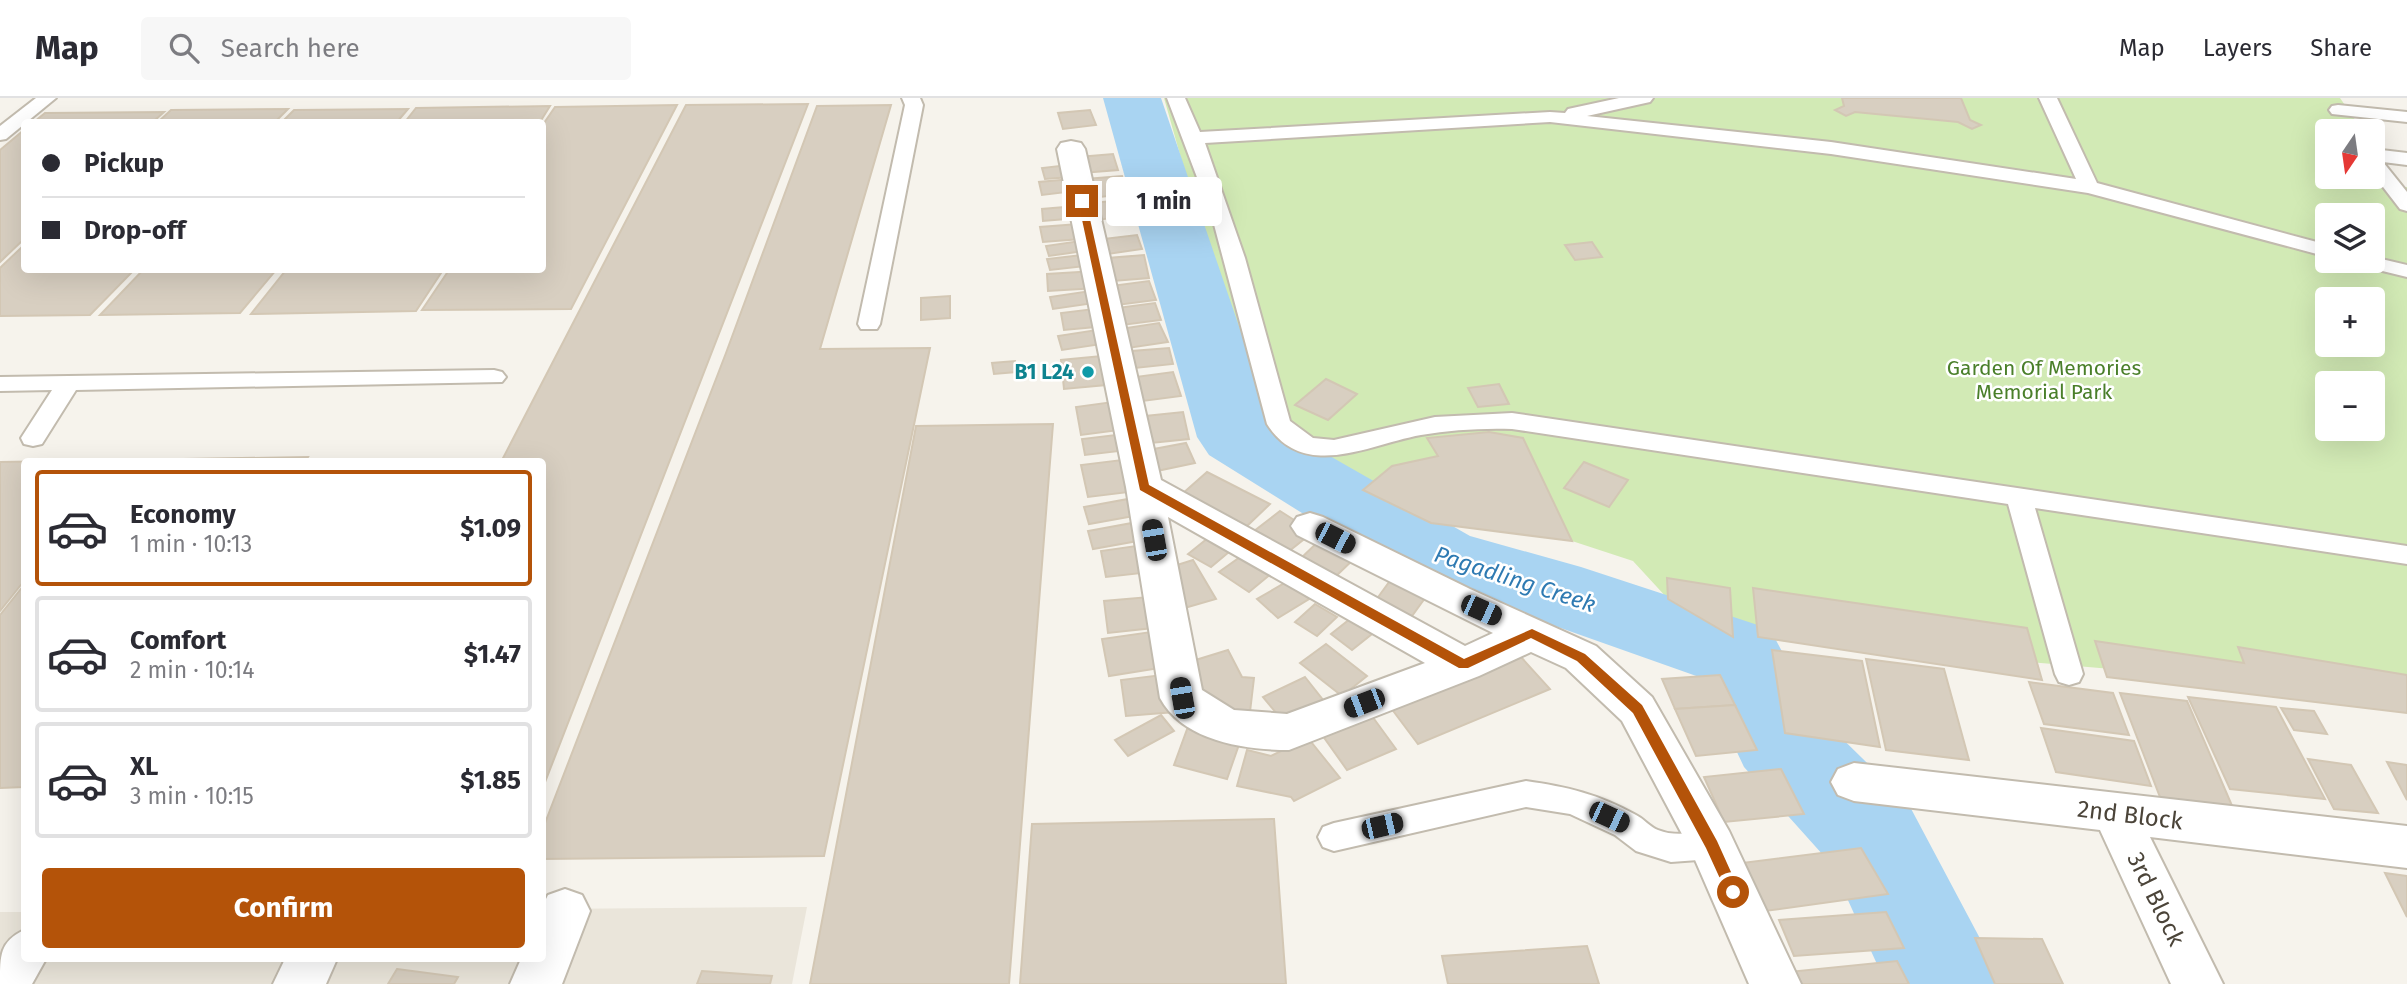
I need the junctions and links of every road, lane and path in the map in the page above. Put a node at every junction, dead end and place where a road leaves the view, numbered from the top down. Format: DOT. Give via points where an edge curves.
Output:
graph roads {
  1 [pos="47,98"];
  2 [pos="911,98"];
  3 [pos="1176,98"];
  4 [pos="1644,98"];
  5 [pos="2048,98"];
  6 [pos="2334,104"];
  7 [pos="1550,117"];
  8 [pos="2407,117"];
  9 [pos="2345,119"];
  10 [pos="0,135"];
  11 [pos="1195,138"];
  12 [pos="1070,149"];
  13 [pos="2385,156"];
  14 [pos="2407,159"];
  15 [pos="2385,177"];
  16 [pos="2089,187"];
  17 [pos="2407,205"];
  18 [pos="2315,248"];
  19 [pos="2385,266"];
  20 [pos="2407,271"];
  21 [pos="869,324"];
  22 [pos="494,377"];
  23 [pos="69,383"];
  24 [pos="0,384"];
  25 [pos="33,438"];
  26 [pos="1144,487"];
  27 [pos="2019,498"];
  28 [pos="1310,526"];
  29 [pos="2407,555"];
  30 [pos="1532,633"];
  31 [pos="1464,665"];
  32 [pos="2068,674"];
  33 [pos="1854,782"];
  34 [pos="2115,814"];
  35 [pos="1334,837"];
  36 [pos="1712,845"];
  37 [pos="2407,847"];
  38 [pos="565,911"];
  39 [pos="21,957"];
  40 [pos="546,959"];
  41 [pos="310,962"];
  42 [pos="545,962"];
  43 [pos="3,984"];
  44 [pos="299,984"];
  45 [pos="536,984"];
  46 [pos="1775,984"];
  47 [pos="2197,984"];
  1 -- 10 [label="lane"];
  2 -- 21 [label="lane" via="914,106"];
  3 -- 11 [label="lane"];
  4 -- 7 [label="lane"];
  5 -- 16 [label="lane"];
  6 -- 8 [label="lane"];
  6 -- 9 [label="lane"];
  7 -- 11 [label="lane"];
  7 -- 16 [label="lane" via="1832,148"];
  11 -- 27 [label="lane" via="1279,424 1294,439 1315,447 1337,448 1460,421 1512,422"];
  12 -- 26 [label="street"];
  13 -- 14 [label="lane"];
  15 -- 17 [label="lane"];
  16 -- 18 [label="lane"];
  19 -- 20 [label="lane"];
  22 -- 23 [label="lane"];
  23 -- 24 [label="lane"];
  23 -- 25 [label="lane"];
  26 -- 31 [label="street"];
  26 -- 31 [label="street" via="1182,698 1206,718 1260,732 1289,732"];
  27 -- 29 [label="lane"];
  27 -- 32 [label="lane"];
  28 -- 30 [label="street"];
  30 -- 31 [label="street"];
  30 -- 36 [label="street" via="1581,657 1637,709"];
  33 -- 34 [label="street, 2nd Block"];
  34 -- 37 [label="street, 2nd Block"];
  34 -- 47 [label="street, 3rd Block"];
  35 -- 36 [label="lane" via="1526,794 1574,801 1626,825 1647,841 1671,848"];
  36 -- 46 [label="street"];
  38 -- 40 [label="street"];
  39 -- 43 [label="street"];
  41 -- 44 [label="street"];
  42 -- 45 [label="street"];
}
